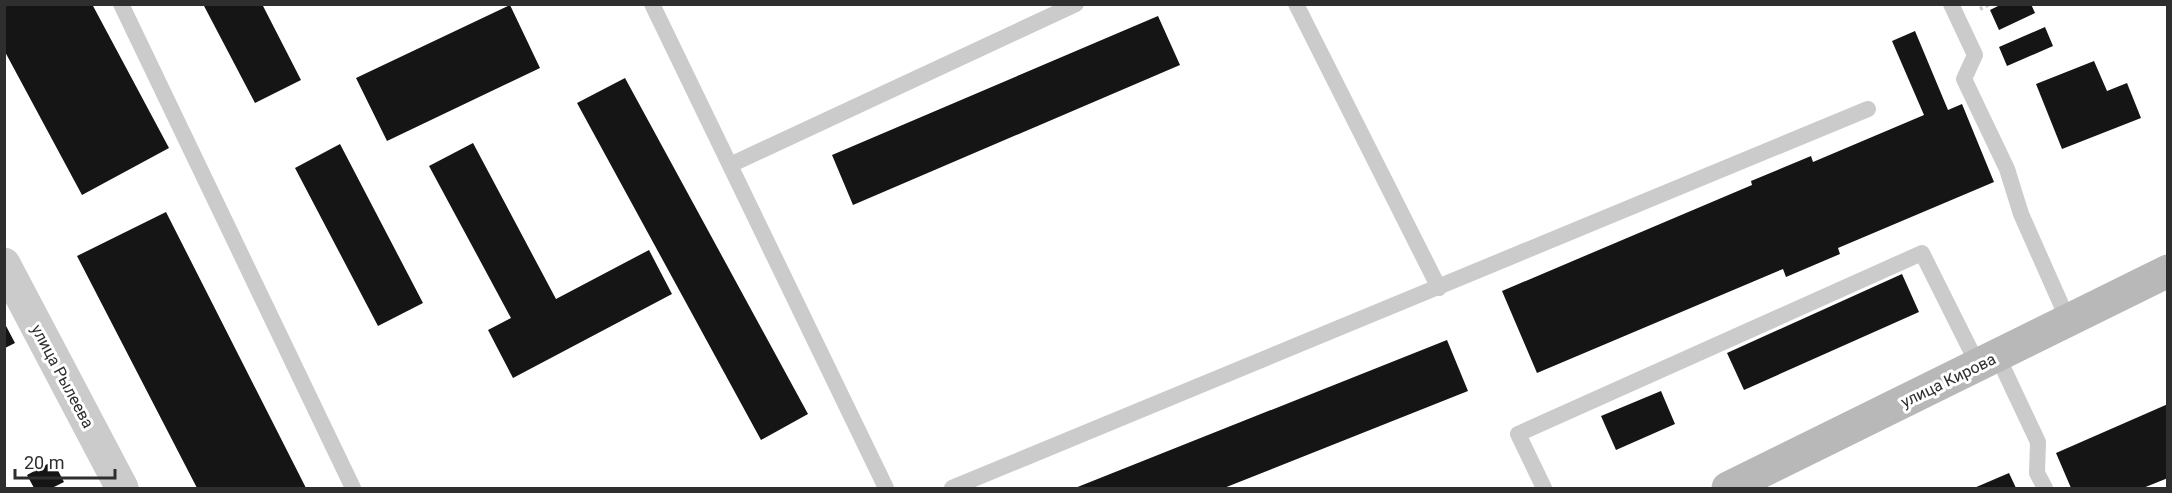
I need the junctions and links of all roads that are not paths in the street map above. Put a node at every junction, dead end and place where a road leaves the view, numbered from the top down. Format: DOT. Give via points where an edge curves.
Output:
graph roads {
  1 [pos="121,4"];
  2 [pos="652,4"];
  3 [pos="1076,4"];
  4 [pos="1296,4"];
  5 [pos="1951,4"];
  6 [pos="1868,109"];
  7 [pos="730,165"];
  8 [pos="4,264"];
  9 [pos="2168,271"];
  10 [pos="1438,288"];
  11 [pos="2068,320"];
  12 [pos="1988,360"];
  13 [pos="122,489"];
  14 [pos="353,489"];
  15 [pos="886,489"];
  16 [pos="952,489"];
  17 [pos="1544,489"];
  18 [pos="1728,489"];
  19 [pos="2045,489"];
  1 -- 14 [label="lane"];
  2 -- 7 [label="lane"];
  3 -- 7 [label="lane"];
  4 -- 10 [label="lane"];
  5 -- 11 [label="lane" via="1975,55 1964,79 2007,170 2021,214"];
  6 -- 10 [label="lane"];
  7 -- 15 [label="lane"];
  8 -- 13 [label="street, улица Рылеева"];
  9 -- 11 [label="main road, улица Кирова"];
  10 -- 16 [label="lane"];
  11 -- 12 [label="main road, улица Кирова"];
  12 -- 17 [label="lane" via="1922,253 1518,434"];
  12 -- 18 [label="main road, улица Кирова"];
  12 -- 19 [label="lane" via="2038,442 2037,473"];
}
